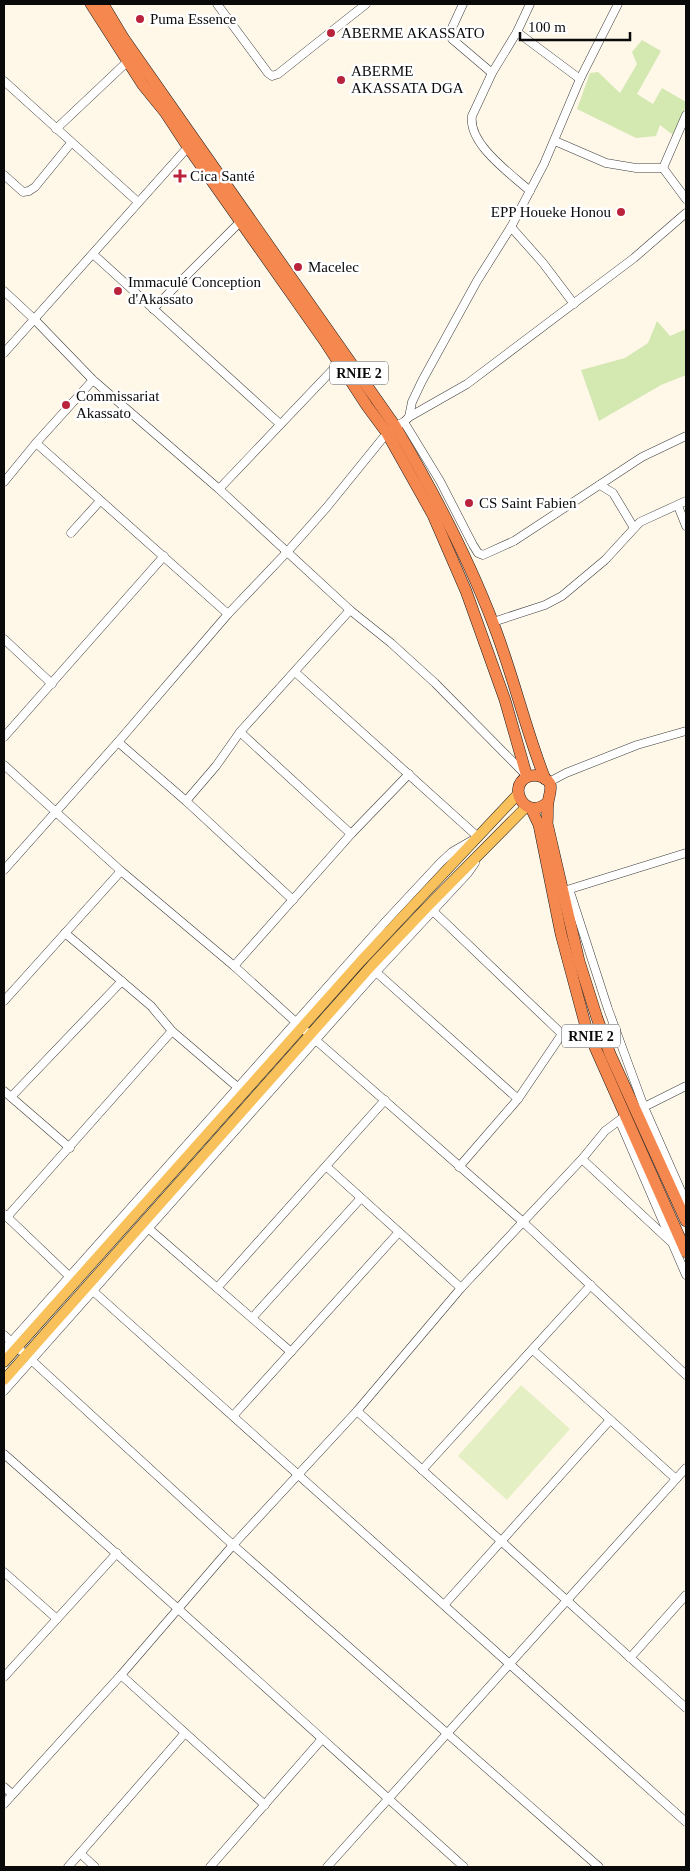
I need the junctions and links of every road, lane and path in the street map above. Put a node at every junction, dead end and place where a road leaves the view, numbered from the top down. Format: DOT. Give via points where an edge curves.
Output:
graph roads {
  1 [pos="91,4"];
  2 [pos="103,4"];
  3 [pos="217,4"];
  4 [pos="366,4"];
  5 [pos="463,4"];
  6 [pos="530,4"];
  7 [pos="618,4"];
  8 [pos="517,32"];
  9 [pos="128,61"];
  10 [pos="492,74"];
  11 [pos="580,79"];
  12 [pos="4,81"];
  13 [pos="686,115"];
  14 [pos="56,129"];
  15 [pos="554,141"];
  16 [pos="72,143"];
  17 [pos="188,147"];
  18 [pos="663,168"];
  19 [pos="4,175"];
  20 [pos="530,191"];
  21 [pos="686,199"];
  22 [pos="138,202"];
  23 [pos="686,214"];
  24 [pos="240,222"];
  25 [pos="511,227"];
  26 [pos="93,254"];
  27 [pos="4,292"];
  28 [pos="574,304"];
  29 [pos="153,309"];
  30 [pos="34,319"];
  31 [pos="4,353"];
  32 [pos="339,364"];
  33 [pos="93,380"];
  34 [pos="280,424"];
  35 [pos="399,424"];
  36 [pos="686,436"];
  37 [pos="36,444"];
  38 [pos="4,482"];
  39 [pos="600,485"];
  40 [pos="219,489"];
  41 [pos="100,501"];
  42 [pos="686,501"];
  43 [pos="678,506"];
  44 [pos="686,526"];
  45 [pos="634,528"];
  46 [pos="71,533"];
  47 [pos="288,551"];
  48 [pos="164,556"];
  49 [pos="350,610"];
  50 [pos="228,614"];
  51 [pos="493,622"];
  52 [pos="4,639"];
  53 [pos="295,672"];
  54 [pos="52,684"];
  55 [pos="686,731"];
  56 [pos="240,732"];
  57 [pos="4,737"];
  58 [pos="118,742"];
  59 [pos="4,765"];
  60 [pos="409,774"];
  61 [pos="527,777"];
  62 [pos="547,780"];
  63 [pos="518,794"];
  64 [pos="186,801"];
  65 [pos="548,802"];
  66 [pos="529,807"];
  67 [pos="55,811"];
  68 [pos="350,834"];
  69 [pos="478,836"];
  70 [pos="487,845"];
  71 [pos="686,853"];
  72 [pos="4,870"];
  73 [pos="121,871"];
  74 [pos="564,888"];
  75 [pos="293,900"];
  76 [pos="433,911"];
  77 [pos="65,933"];
  78 [pos="234,966"];
  79 [pos="376,972"];
  80 [pos="122,981"];
  81 [pos="4,1002"];
  82 [pos="299,1025"];
  83 [pos="586,1027"];
  84 [pos="172,1031"];
  85 [pos="562,1034"];
  86 [pos="313,1038"];
  87 [pos="686,1086"];
  88 [pos="240,1090"];
  89 [pos="4,1091"];
  90 [pos="11,1097"];
  91 [pos="518,1099"];
  92 [pos="385,1100"];
  93 [pos="632,1113"];
  94 [pos="70,1148"];
  95 [pos="582,1159"];
  96 [pos="327,1167"];
  97 [pos="459,1167"];
  98 [pos="361,1198"];
  99 [pos="686,1202"];
  100 [pos="6,1215"];
  101 [pos="522,1221"];
  102 [pos="686,1221"];
  103 [pos="148,1228"];
  104 [pos="399,1232"];
  105 [pos="673,1244"];
  106 [pos="686,1252"];
  107 [pos="686,1275"];
  108 [pos="69,1276"];
  109 [pos="591,1285"];
  110 [pos="217,1288"];
  111 [pos="461,1288"];
  112 [pos="93,1291"];
  113 [pos="252,1318"];
  114 [pos="4,1336"];
  115 [pos="14,1345"];
  116 [pos="4,1350"];
  117 [pos="533,1350"];
  118 [pos="291,1352"];
  119 [pos="28,1358"];
  120 [pos="4,1362"];
  121 [pos="686,1375"];
  122 [pos="4,1380"];
  123 [pos="4,1391"];
  124 [pos="358,1411"];
  125 [pos="233,1416"];
  126 [pos="610,1420"];
  127 [pos="4,1454"];
  128 [pos="686,1468"];
  129 [pos="422,1470"];
  130 [pos="298,1474"];
  131 [pos="676,1479"];
  132 [pos="501,1542"];
  133 [pos="232,1545"];
  134 [pos="117,1553"];
  135 [pos="4,1572"];
  136 [pos="686,1594"];
  137 [pos="566,1601"];
  138 [pos="444,1605"];
  139 [pos="178,1610"];
  140 [pos="57,1619"];
  141 [pos="630,1658"];
  142 [pos="510,1663"];
  143 [pos="121,1675"];
  144 [pos="4,1677"];
  145 [pos="686,1708"];
  146 [pos="448,1733"];
  147 [pos="185,1734"];
  148 [pos="322,1739"];
  149 [pos="4,1787"];
  150 [pos="12,1794"];
  151 [pos="388,1799"];
  152 [pos="4,1804"];
  153 [pos="264,1805"];
  154 [pos="686,1822"];
  155 [pos="80,1854"];
  156 [pos="332,1866"];
  157 [pos="68,1867"];
  158 [pos="95,1867"];
  159 [pos="210,1867"];
  160 [pos="464,1867"];
  161 [pos="599,1867"];
  1 -- 9 [label="highway, RNIE 2 / RNIE 2"];
  2 -- 35 [label="highway, RNIE 2 / RNIE 2" via="124,39"];
  3 -- 4 [label="street" via="272,76"];
  5 -- 10 [label="street" via="451,30 452,39"];
  6 -- 8 [label="street"];
  7 -- 11 [label="street"];
  8 -- 10 [label="street"];
  8 -- 11 [label="street"];
  9 -- 14 [label="street"];
  9 -- 17 [label="highway, RNIE 2 / RNIE 2"];
  10 -- 20 [label="street" via="472,116 472,126 484,148"];
  11 -- 15 [label="street"];
  12 -- 14 [label="street"];
  13 -- 18 [label="street"];
  14 -- 16 [label="street"];
  15 -- 18 [label="street" via="606,163"];
  15 -- 20 [label="street"];
  16 -- 19 [label="street" via="29,191 23,192"];
  16 -- 22 [label="street"];
  17 -- 22 [label="street"];
  17 -- 24 [label="highway, RNIE 2 / RNIE 2"];
  18 -- 21 [label="street"];
  20 -- 25 [label="street"];
  22 -- 26 [label="street"];
  23 -- 28 [label="street"];
  24 -- 29 [label="street"];
  24 -- 32 [label="highway, RNIE 2 / RNIE 2"];
  25 -- 28 [label="street"];
  25 -- 35 [label="street" via="477,281"];
  26 -- 29 [label="street"];
  26 -- 30 [label="street"];
  27 -- 30 [label="street"];
  28 -- 35 [label="street" via="467,384"];
  29 -- 34 [label="street"];
  30 -- 31 [label="street"];
  30 -- 33 [label="street"];
  32 -- 34 [label="street"];
  32 -- 35 [label="highway, RNIE 2 / RNIE 2"];
  33 -- 37 [label="street"];
  33 -- 40 [label="street"];
  34 -- 40 [label="street"];
  35 -- 39 [label="street" via="440,480 473,545 482,555 514,541"];
  35 -- 47 [label="street"];
  35 -- 51 [label="highway, RNIE 2 / RNIE 2"];
  35 -- 61 [label="highway, RNIE 2 / RNIE 2" via="466,591 505,700"];
  36 -- 39 [label="street" via="642,457"];
  37 -- 38 [label="street"];
  37 -- 41 [label="street"];
  39 -- 45 [label="street" via="613,493"];
  40 -- 47 [label="street"];
  41 -- 46 [label="street"];
  41 -- 48 [label="street"];
  42 -- 43 [label="street"];
  43 -- 44 [label="street"];
  43 -- 45 [label="street" via="640,522"];
  45 -- 51 [label="street" via="605,560 562,596"];
  47 -- 49 [label="street"];
  47 -- 50 [label="street"];
  48 -- 50 [label="street"];
  48 -- 54 [label="street"];
  49 -- 53 [label="street"];
  49 -- 61 [label="street" via="435,683"];
  50 -- 58 [label="street"];
  51 -- 62 [label="highway, RNIE 2 / RNIE 2"];
  52 -- 54 [label="street"];
  53 -- 56 [label="street"];
  53 -- 60 [label="street"];
  54 -- 57 [label="street"];
  55 -- 62 [label="street" via="637,745"];
  56 -- 64 [label="street"];
  56 -- 68 [label="street"];
  58 -- 64 [label="street"];
  58 -- 67 [label="street"];
  59 -- 67 [label="street"];
  60 -- 68 [label="street"];
  60 -- 69 [label="street"];
  61 -- 62 [label="highway" via="534,775"];
  61 -- 63 [label="highway" via="520,784"];
  62 -- 65 [label="highway, RNIE 2 / RNIE 2" via="551,789"];
  63 -- 66 [label="highway, RNIE 2 / RNIE 2"];
  63 -- 69 [label="main road"];
  64 -- 75 [label="street"];
  65 -- 66 [label="highway" via="540,807"];
  65 -- 74 [label="highway, RNIE 2 / RNIE 2" via="547,823"];
  66 -- 70 [label="main road"];
  66 -- 83 [label="highway, RNIE 2 / RNIE 2" via="539,825 561,934"];
  67 -- 72 [label="street"];
  67 -- 73 [label="street"];
  68 -- 75 [label="street"];
  69 -- 82 [label="main road"];
  70 -- 76 [label="street" via="468,873"];
  70 -- 86 [label="main road" via="372,965"];
  71 -- 74 [label="street"];
  73 -- 77 [label="street"];
  73 -- 78 [label="street"];
  74 -- 93 [label="highway, RNIE 2 / RNIE 2" via="579,961"];
  75 -- 78 [label="street"];
  76 -- 79 [label="street"];
  76 -- 85 [label="street"];
  77 -- 80 [label="street"];
  77 -- 81 [label="street"];
  78 -- 82 [label="street"];
  79 -- 86 [label="street"];
  79 -- 91 [label="street"];
  80 -- 84 [label="street" via="151,1006"];
  80 -- 90 [label="street"];
  82 -- 86 [label="street"];
  82 -- 88 [label="main road"];
  83 -- 85 [label="street"];
  83 -- 93 [label="highway, RNIE 2 / RNIE 2"];
  84 -- 88 [label="street"];
  84 -- 94 [label="street"];
  85 -- 91 [label="street"];
  86 -- 92 [label="street"];
  86 -- 103 [label="street"];
  86 -- 119 [label="main road"];
  87 -- 93 [label="street"];
  88 -- 108 [label="street"];
  88 -- 115 [label="main road"];
  89 -- 90 [label="street"];
  90 -- 94 [label="street"];
  91 -- 97 [label="street"];
  92 -- 96 [label="street"];
  92 -- 97 [label="street"];
  93 -- 95 [label="street" via="605,1131"];
  93 -- 99 [label="street"];
  93 -- 102 [label="highway, RNIE 2 / RNIE 2"];
  93 -- 105 [label="street" via="621,1124"];
  93 -- 106 [label="highway, RNIE 2 / RNIE 2"];
  94 -- 100 [label="street"];
  95 -- 101 [label="street"];
  95 -- 105 [label="street"];
  96 -- 98 [label="street"];
  96 -- 110 [label="street"];
  97 -- 101 [label="street"];
  98 -- 104 [label="street"];
  98 -- 113 [label="street"];
  100 -- 108 [label="street"];
  101 -- 109 [label="street"];
  101 -- 111 [label="street"];
  103 -- 110 [label="street"];
  103 -- 112 [label="street"];
  104 -- 111 [label="street"];
  104 -- 118 [label="street"];
  105 -- 107 [label="street"];
  108 -- 115 [label="street"];
  109 -- 117 [label="street"];
  109 -- 121 [label="street"];
  110 -- 113 [label="street"];
  111 -- 124 [label="street"];
  112 -- 119 [label="street"];
  112 -- 125 [label="street"];
  113 -- 118 [label="street"];
  114 -- 115 [label="street"];
  115 -- 116 [label="street"];
  115 -- 119 [label="street"];
  115 -- 120 [label="main road"];
  117 -- 126 [label="street"];
  117 -- 129 [label="street"];
  118 -- 125 [label="street"];
  119 -- 122 [label="main road"];
  119 -- 123 [label="street"];
  119 -- 133 [label="street"];
  124 -- 129 [label="street"];
  124 -- 130 [label="street"];
  125 -- 130 [label="street"];
  126 -- 131 [label="street"];
  126 -- 132 [label="street"];
  127 -- 134 [label="street"];
  128 -- 131 [label="street"];
  129 -- 132 [label="street"];
  130 -- 133 [label="street"];
  130 -- 138 [label="street"];
  131 -- 137 [label="street"];
  132 -- 137 [label="street"];
  132 -- 138 [label="street"];
  133 -- 139 [label="street"];
  133 -- 146 [label="street"];
  134 -- 139 [label="street"];
  134 -- 140 [label="street"];
  135 -- 140 [label="street"];
  136 -- 141 [label="street"];
  137 -- 141 [label="street"];
  137 -- 142 [label="street"];
  138 -- 142 [label="street"];
  139 -- 143 [label="street"];
  139 -- 148 [label="street"];
  140 -- 144 [label="street"];
  141 -- 145 [label="street"];
  142 -- 146 [label="street"];
  142 -- 154 [label="street"];
  143 -- 147 [label="street"];
  143 -- 150 [label="street"];
  146 -- 151 [label="street"];
  146 -- 161 [label="street"];
  147 -- 153 [label="street"];
  147 -- 155 [label="street"];
  148 -- 151 [label="street"];
  148 -- 153 [label="street"];
  149 -- 150 [label="street"];
  150 -- 152 [label="street"];
  151 -- 156 [label="street"];
  151 -- 160 [label="street"];
  153 -- 159 [label="street"];
  155 -- 157 [label="street"];
  155 -- 158 [label="street"];
}
